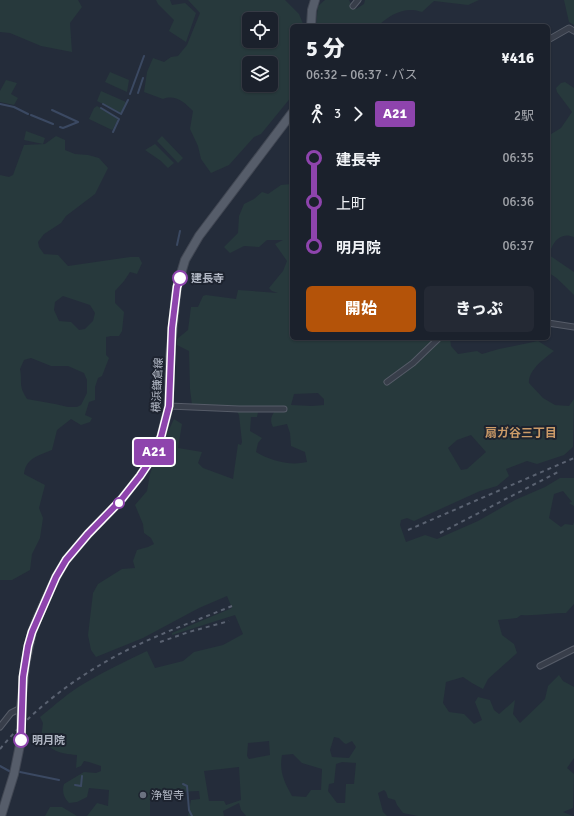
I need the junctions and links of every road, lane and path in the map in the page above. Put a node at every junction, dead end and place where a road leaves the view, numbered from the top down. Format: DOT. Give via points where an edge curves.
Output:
graph roads {
  1 [pos="315,0"];
  2 [pos="358,0"];
  3 [pos="353,6"];
  4 [pos="311,24"];
  5 [pos="574,31"];
  6 [pos="550,39"];
  7 [pos="290,116"];
  8 [pos="550,323"];
  9 [pos="574,327"];
  10 [pos="437,340"];
  11 [pos="387,382"];
  12 [pos="169,406"];
  13 [pos="284,409"];
  14 [pos="574,649"];
  15 [pos="540,666"];
  16 [pos="21,708"];
  17 [pos="0,726"];
  18 [pos="1,816"];
  1 -- 4 [label="main road"];
  2 -- 3 [label="street"];
  5 -- 6 [label="street" via="569,28"];
  7 -- 12 [label="main road, 横浜鎌倉線" via="199,236 185,260 175,304"];
  8 -- 9 [label="street"];
  10 -- 11 [label="street" via="413,363"];
  12 -- 13 [label="street"];
  12 -- 16 [label="main road, 横浜鎌倉線" via="161,437 150,461 121,500 66,560 56,577 28,646"];
  14 -- 15 [label="street"];
  16 -- 17 [label="street" via="11,713"];
  16 -- 18 [label="main road, 横浜鎌倉線" via="21,740"];
}
